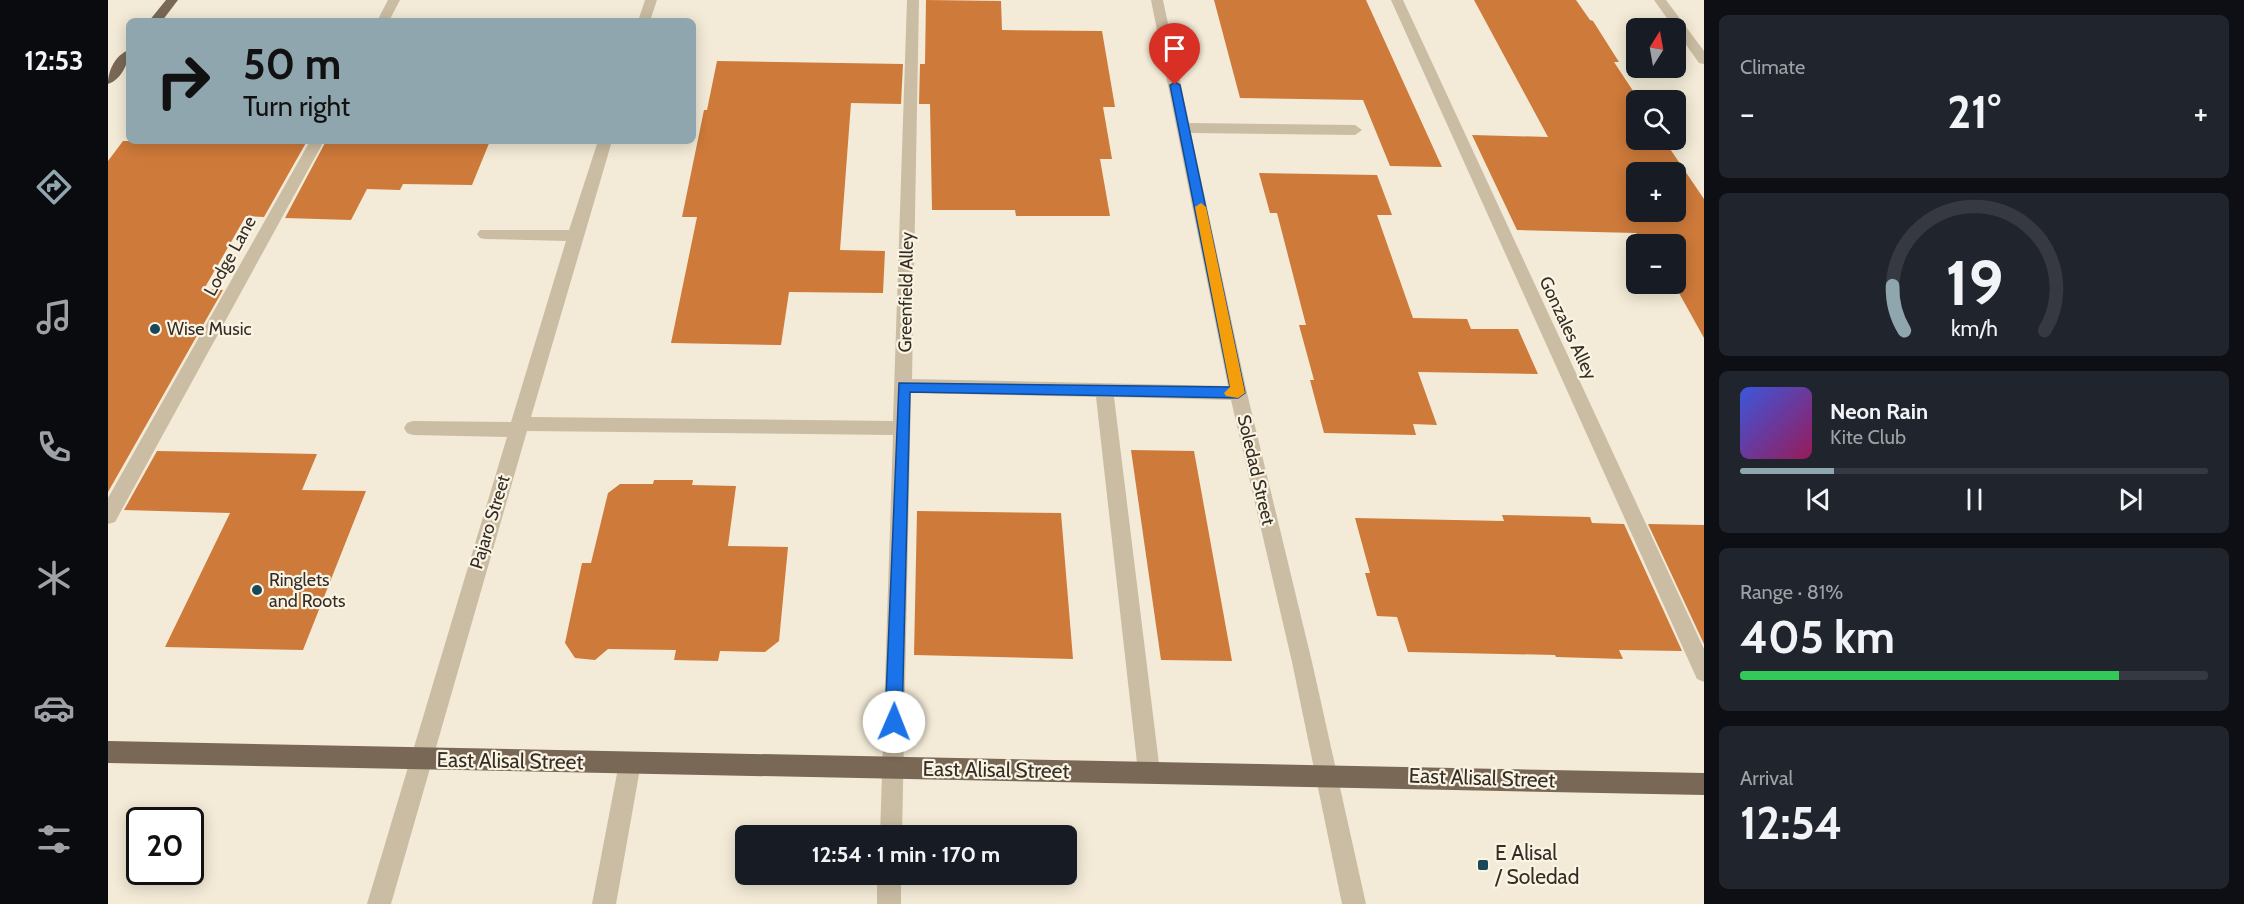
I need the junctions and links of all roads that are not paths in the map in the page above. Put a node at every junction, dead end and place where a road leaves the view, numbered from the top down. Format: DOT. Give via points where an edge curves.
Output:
graph roads {
  1 [pos="172,0"];
  2 [pos="394,0"];
  3 [pos="651,0"];
  4 [pos="913,0"];
  5 [pos="1157,0"];
  6 [pos="1397,0"];
  7 [pos="1660,0"];
  8 [pos="157,18"];
  9 [pos="385,18"];
  10 [pos="645,18"];
  11 [pos="126,58"];
  12 [pos="1704,60"];
  13 [pos="108,80"];
  14 [pos="1185,128"];
  15 [pos="1355,130"];
  16 [pos="314,144"];
  17 [pos="604,144"];
  18 [pos="485,234"];
  19 [pos="575,236"];
  20 [pos="903,386"];
  21 [pos="1104,390"];
  22 [pos="1238,393"];
  23 [pos="519,427"];
  24 [pos="413,428"];
  25 [pos="902,428"];
  26 [pos="108,516"];
  27 [pos="1704,672"];
  28 [pos="108,752"];
  29 [pos="420,759"];
  30 [pos="630,763"];
  31 [pos="892,768"];
  32 [pos="1149,772"];
  33 [pos="1326,774"];
  34 [pos="1704,784"];
  35 [pos="891,825"];
  36 [pos="889,885"];
  37 [pos="379,904"];
  38 [pos="604,904"];
  39 [pos="889,904"];
  40 [pos="1354,904"];
  1 -- 8 [label="main road"];
  2 -- 9 [label="street"];
  3 -- 10 [label="street"];
  4 -- 20 [label="street, Greenfield Alley"];
  5 -- 14 [label="street, Soledad Street"];
  6 -- 27 [label="street, Gonzales Alley"];
  7 -- 12 [label="street"];
  11 -- 13 [label="main road"];
  14 -- 15 [label="street"];
  14 -- 22 [label="street, Soledad Street"];
  16 -- 26 [label="street, Lodge Lane"];
  17 -- 19 [label="street, Pajaro Street"];
  18 -- 19 [label="street"];
  19 -- 23 [label="street, Pajaro Street"];
  20 -- 21 [label="street"];
  20 -- 25 [label="street, Greenfield Alley"];
  21 -- 22 [label="street"];
  21 -- 32 [label="street"];
  22 -- 33 [label="street, Soledad Street"];
  23 -- 24 [label="street"];
  23 -- 25 [label="street"];
  23 -- 29 [label="street, Pajaro Street"];
  25 -- 31 [label="street, Greenfield Alley"];
  28 -- 29 [label="main road, East Alisal Street"];
  29 -- 30 [label="main road, East Alisal Street"];
  29 -- 37 [label="street, Pajaro Street"];
  30 -- 31 [label="main road, East Alisal Street"];
  30 -- 38 [label="street"];
  31 -- 32 [label="main road, East Alisal Street"];
  31 -- 35 [label="street, Greenfield Alley"];
  32 -- 33 [label="main road, East Alisal Street"];
  33 -- 34 [label="main road, East Alisal Street"];
  33 -- 40 [label="street, Soledad Street"];
  36 -- 39 [label="street"];
}
